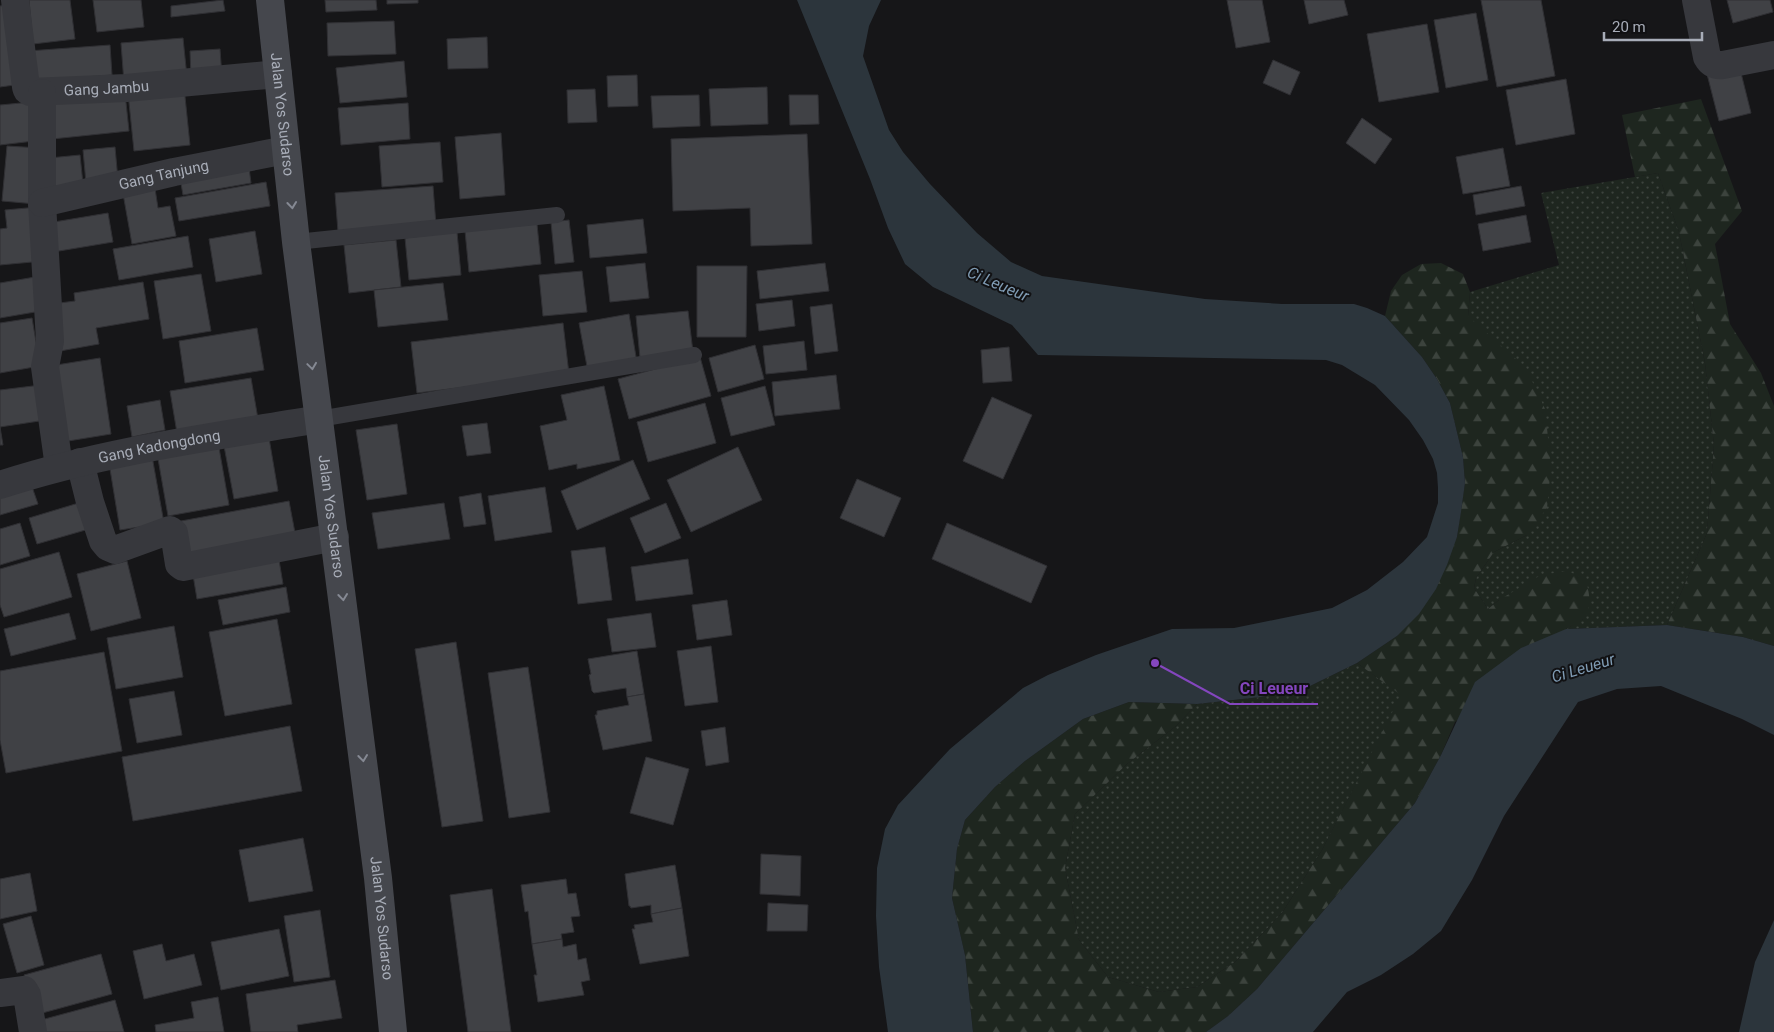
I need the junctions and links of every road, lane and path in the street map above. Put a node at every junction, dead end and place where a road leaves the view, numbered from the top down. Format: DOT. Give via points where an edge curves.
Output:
graph roads {
  1 [pos="14,0"];
  2 [pos="270,0"];
  3 [pos="1696,0"];
  4 [pos="1774,55"];
  5 [pos="278,74"];
  6 [pos="42,92"];
  7 [pos="286,150"];
  8 [pos="42,202"];
  9 [pos="557,215"];
  10 [pos="296,242"];
  11 [pos="694,355"];
  12 [pos="319,419"];
  13 [pos="69,465"];
  14 [pos="0,485"];
  15 [pos="335,536"];
  16 [pos="1,987"];
  17 [pos="33,1032"];
  18 [pos="393,1032"];
  1 -- 6 [label="street" via="26,87 30,92"];
  2 -- 5 [label="main road, Jalan Yos Sudarso"];
  3 -- 4 [label="street" via="1711,62 1717,66"];
  5 -- 6 [label="street, Gang Jambu"];
  5 -- 7 [label="main road, Jalan Yos Sudarso"];
  6 -- 8 [label="street"];
  7 -- 8 [label="street, Gang Tanjung"];
  7 -- 10 [label="main road, Jalan Yos Sudarso, one-way"];
  8 -- 13 [label="street" via="50,340 44,367"];
  9 -- 10 [label="lane"];
  10 -- 12 [label="main road, Jalan Yos Sudarso, one-way"];
  11 -- 12 [label="lane"];
  12 -- 13 [label="street, Gang Kadongdong" via="165,444"];
  12 -- 15 [label="main road, Jalan Yos Sudarso"];
  13 -- 14 [label="street, Gang Kadongdong"];
  13 -- 15 [label="street" via="90,502 103,541 115,550 170,530 174,533 179,564 184,567"];
  15 -- 18 [label="main road, Jalan Yos Sudarso, one-way" via="378,878"];
  16 -- 17 [label="street" via="24,990"];
}
